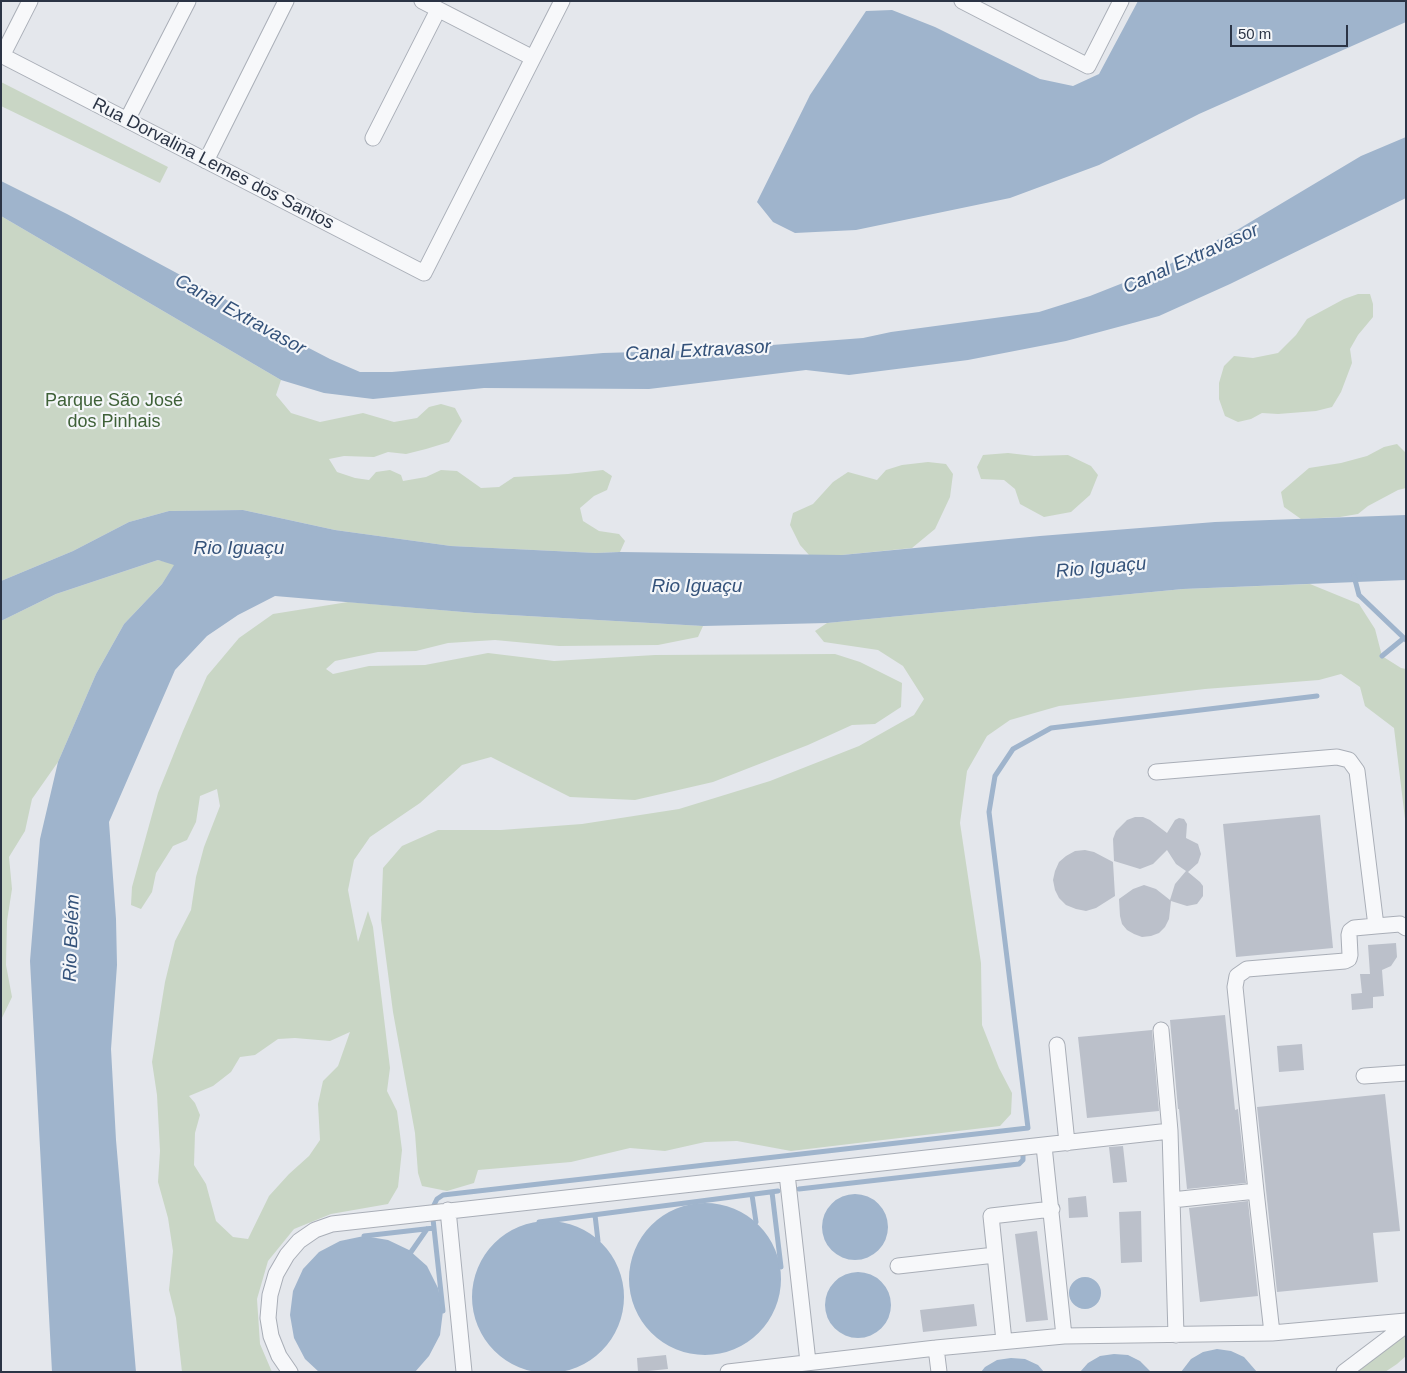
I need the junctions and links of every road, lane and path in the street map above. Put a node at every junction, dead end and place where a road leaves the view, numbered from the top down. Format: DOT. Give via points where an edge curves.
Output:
graph roads {
  1 [pos="30,1"];
  2 [pos="188,1"];
  3 [pos="286,1"];
  4 [pos="422,1"];
  5 [pos="562,1"];
  6 [pos="962,1"];
  7 [pos="1121,1"];
  8 [pos="438,10"];
  9 [pos="2,56"];
  10 [pos="533,58"];
  11 [pos="127,120"];
  12 [pos="373,138"];
  13 [pos="206,161"];
  14 [pos="1156,772"];
  15 [pos="1376,926"];
  16 [pos="1406,928"];
  17 [pos="1160,1030"];
  18 [pos="1057,1045"];
  19 [pos="1406,1073"];
  20 [pos="1364,1076"];
  21 [pos="1170,1131"];
  22 [pos="1067,1143"];
  23 [pos="1044,1146"];
  24 [pos="787,1174"];
  25 [pos="1256,1191"];
  26 [pos="1172,1200"];
  27 [pos="1052,1209"];
  28 [pos="448,1210"];
  29 [pos="995,1255"];
  30 [pos="898,1266"];
  31 [pos="1406,1321"];
  32 [pos="1406,1325"];
  33 [pos="1272,1333"];
  34 [pos="1176,1334"];
  35 [pos="1064,1336"];
  36 [pos="1004,1341"];
  37 [pos="936,1348"];
  38 [pos="808,1362"];
  39 [pos="789,1368"];
  40 [pos="290,1372"];
  41 [pos="464,1372"];
  42 [pos="728,1372"];
  43 [pos="939,1372"];
  44 [pos="1344,1372"];
  1 -- 9 [label="street"];
  2 -- 11 [label="street"];
  3 -- 13 [label="street"];
  4 -- 8 [label="street"];
  5 -- 10 [label="street"];
  6 -- 7 [label="street" via="1088,66"];
  8 -- 10 [label="street"];
  8 -- 12 [label="street"];
  9 -- 11 [label="street, Rua Dorvalina Lemes dos Santos"];
  10 -- 13 [label="street, Rua Dorvalina Lemes dos Santos" via="424,273"];
  11 -- 13 [label="street, Rua Dorvalina Lemes dos Santos"];
  14 -- 15 [label="street" via="1337,757 1349,760 1357,770"];
  15 -- 16 [label="street" via="1400,924"];
  15 -- 25 [label="street" via="1350,931 1350,955 1345,961 1247,970 1237,976 1235,986"];
  17 -- 21 [label="street"];
  18 -- 22 [label="street"];
  19 -- 20 [label="street"];
  21 -- 22 [label="street"];
  21 -- 26 [label="street"];
  22 -- 23 [label="street"];
  23 -- 24 [label="street"];
  23 -- 27 [label="street"];
  24 -- 28 [label="street"];
  24 -- 38 [label="street"];
  25 -- 26 [label="street"];
  25 -- 33 [label="street"];
  26 -- 34 [label="street"];
  27 -- 29 [label="street" via="991,1216"];
  27 -- 35 [label="street"];
  28 -- 40 [label="street" via="332,1224 300,1241 276,1274 268,1318 279,1356"];
  28 -- 41 [label="street"];
  29 -- 30 [label="street"];
  29 -- 36 [label="street"];
  31 -- 33 [label="street"];
  32 -- 44 [label="street"];
  33 -- 34 [label="street"];
  34 -- 35 [label="street"];
  35 -- 36 [label="street"];
  36 -- 37 [label="street"];
  37 -- 38 [label="street"];
  37 -- 43 [label="street"];
  38 -- 39 [label="street"];
  39 -- 42 [label="street"];
}
